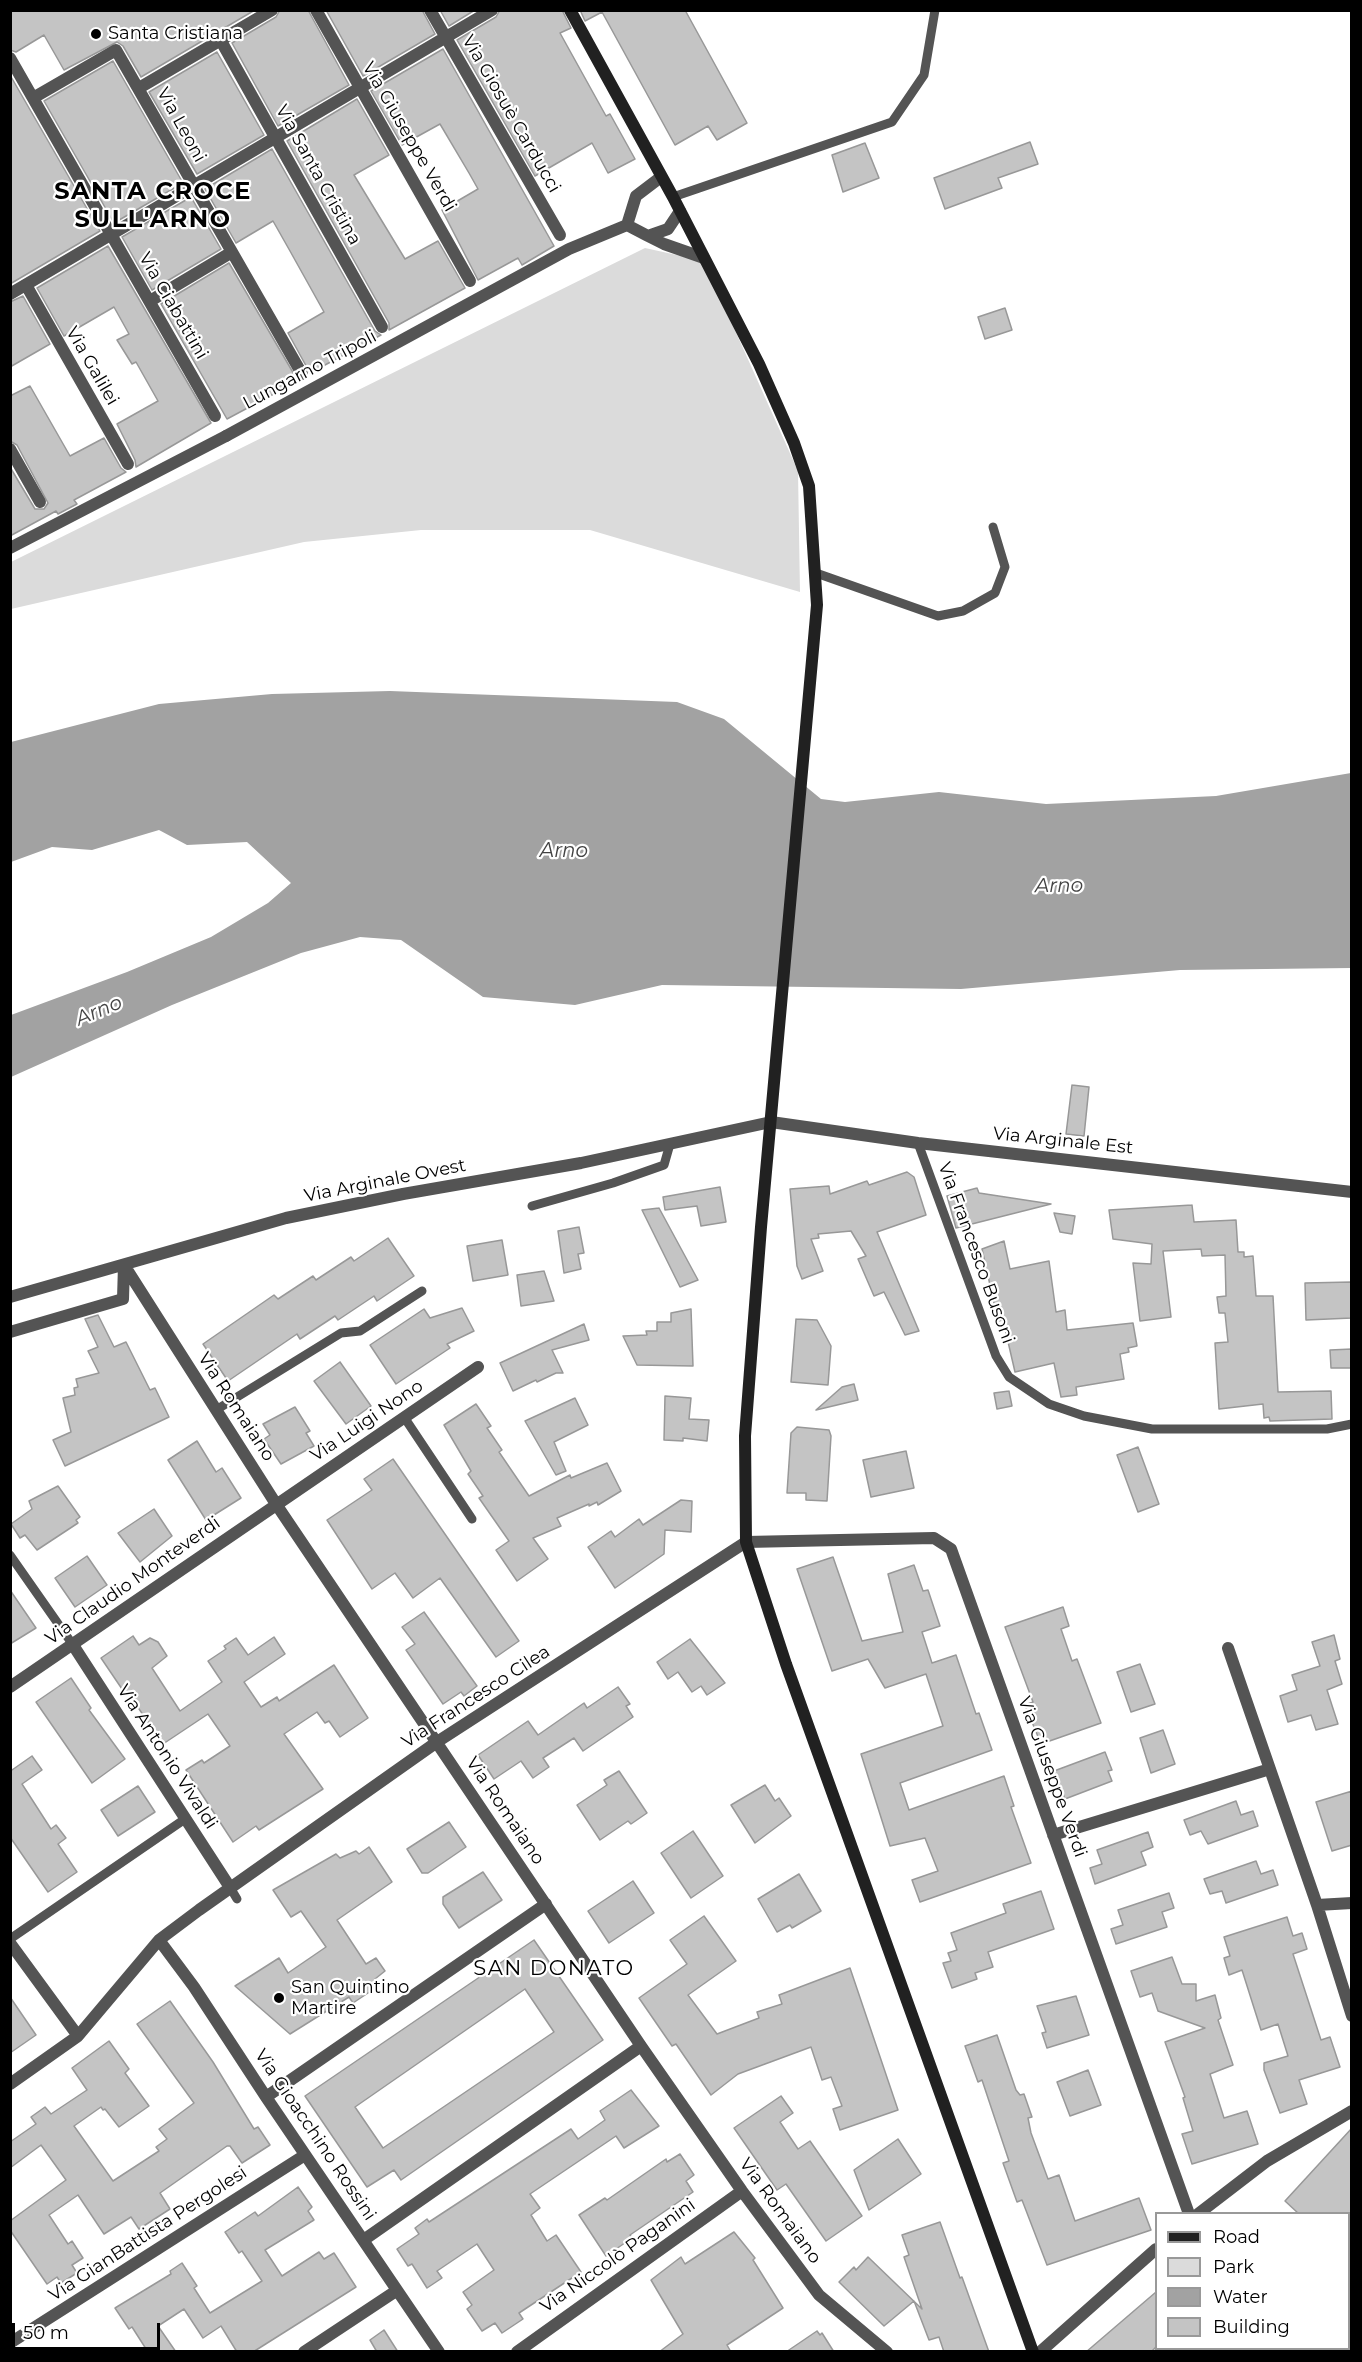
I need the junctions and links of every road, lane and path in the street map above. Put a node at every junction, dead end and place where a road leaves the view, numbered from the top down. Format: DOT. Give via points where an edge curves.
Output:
graph roads {
  1 [pos="272,10"];
  2 [pos="316,10"];
  3 [pos="430,10"];
  4 [pos="492,10"];
  5 [pos="570,10"];
  6 [pos="935,10"];
  7 [pos="446,38"];
  8 [pos="221,41"];
  9 [pos="10,58"];
  10 [pos="140,88"];
  11 [pos="362,89"];
  12 [pos="33,98"];
  13 [pos="278,138"];
  14 [pos="661,177"];
  15 [pos="195,187"];
  16 [pos="673,198"];
  17 [pos="680,211"];
  18 [pos="627,225"];
  19 [pos="560,235"];
  20 [pos="111,236"];
  21 [pos="648,236"];
  22 [pos="231,252"];
  23 [pos="704,258"];
  24 [pos="471,281"];
  25 [pos="26,285"];
  26 [pos="10,294"];
  27 [pos="150,301"];
  28 [pos="382,327"];
  29 [pos="302,374"];
  30 [pos="215,416"];
  31 [pos="10,449"];
  32 [pos="128,464"];
  33 [pos="40,502"];
  34 [pos="993,527"];
  35 [pos="10,548"];
  36 [pos="816,573"];
  37 [pos="771,1122"];
  38 [pos="918,1143"];
  39 [pos="670,1144"];
  40 [pos="1352,1192"];
  41 [pos="532,1206"];
  42 [pos="124,1265"];
  43 [pos="422,1291"];
  44 [pos="10,1297"];
  45 [pos="10,1332"];
  46 [pos="478,1367"];
  47 [pos="216,1410"];
  48 [pos="404,1417"];
  49 [pos="1352,1424"];
  50 [pos="276,1504"];
  51 [pos="472,1519"];
  52 [pos="746,1542"];
  53 [pos="10,1555"];
  54 [pos="73,1645"];
  55 [pos="1228,1648"];
  56 [pos="10,1687"];
  57 [pos="437,1742"];
  58 [pos="1270,1769"];
  59 [pos="185,1819"];
  60 [pos="1053,1835"];
  61 [pos="234,1894"];
  62 [pos="1352,1903"];
  63 [pos="546,1904"];
  64 [pos="1317,1905"];
  65 [pos="10,1940"];
  66 [pos="159,1940"];
  67 [pos="1352,2016"];
  68 [pos="78,2036"];
  69 [pos="641,2046"];
  70 [pos="10,2084"];
  71 [pos="266,2097"];
  72 [pos="1352,2110"];
  73 [pos="305,2155"];
  74 [pos="742,2191"];
  75 [pos="1188,2212"];
  76 [pos="1201,2212"];
  77 [pos="365,2239"];
  78 [pos="1155,2250"];
  79 [pos="396,2291"];
  80 [pos="10,2343"];
  81 [pos="304,2352"];
  82 [pos="439,2352"];
  83 [pos="517,2352"];
  84 [pos="887,2352"];
  85 [pos="1033,2352"];
  86 [pos="1040,2352"];
  1 -- 8 [label="street"];
  2 -- 11 [label="street, Via Giuseppe Verdi"];
  3 -- 7 [label="street, Via Giosuè Carducci"];
  4 -- 7 [label="street"];
  5 -- 14 [label="main road"];
  6 -- 16 [label="lane" via="924,75 892,122"];
  7 -- 11 [label="street"];
  7 -- 19 [label="street, Via Giosuè Carducci"];
  8 -- 10 [label="street"];
  8 -- 13 [label="street, Via Santa Cristina"];
  9 -- 12 [label="street, Via Ciabattini"];
  10 -- 12 [label="street, Via Leoni" via="116,50"];
  10 -- 15 [label="street, Via Leoni"];
  11 -- 13 [label="street"];
  11 -- 24 [label="street, Via Giuseppe Verdi"];
  12 -- 20 [label="street, Via Ciabattini"];
  13 -- 15 [label="street"];
  13 -- 28 [label="street, Via Santa Cristina"];
  14 -- 16 [label="main road"];
  14 -- 18 [label="street" via="636,196"];
  15 -- 20 [label="street"];
  15 -- 22 [label="street, Via Leoni"];
  16 -- 17 [label="main road"];
  17 -- 21 [label="street" via="668,229"];
  17 -- 23 [label="main road"];
  18 -- 21 [label="street"];
  18 -- 35 [label="street, Lungarno Tripoli" via="568,249 226,436"];
  20 -- 25 [label="street"];
  20 -- 27 [label="street, Via Ciabattini"];
  21 -- 23 [label="street"];
  22 -- 27 [label="street"];
  22 -- 29 [label="street, Via Leoni"];
  23 -- 36 [label="main road" via="759,363 802,464 811,499"];
  25 -- 26 [label="street"];
  25 -- 32 [label="street, Via Galilei"];
  27 -- 30 [label="street, Via Ciabattini"];
  31 -- 33 [label="street"];
  34 -- 36 [label="lane" via="1005,567 995,593 963,611 938,616"];
  36 -- 37 [label="main road" via="817,605"];
  37 -- 38 [label="street, Via Arginale Est"];
  37 -- 39 [label="street, Via Arginale Ovest"];
  37 -- 52 [label="main road" via="745,1436"];
  38 -- 40 [label="street, Via Arginale Est"];
  38 -- 49 [label="lane, Via Francesco Busoni" via="996,1356 1009,1377 1048,1404 1084,1416 1152,1429 1327,1429"];
  39 -- 41 [label="lane" via="664,1165"];
  39 -- 42 [label="street, Via Arginale Ovest" via="286,1218"];
  42 -- 44 [label="street, Via Arginale Ovest"];
  42 -- 45 [label="street" via="123,1299"];
  42 -- 47 [label="street, Via Romaiano"];
  43 -- 47 [label="lane" via="360,1331 341,1333"];
  46 -- 48 [label="street, Via Luigi Nono"];
  47 -- 50 [label="street, Via Romaiano"];
  48 -- 50 [label="street, Via Luigi Nono"];
  48 -- 51 [label="lane"];
  50 -- 54 [label="street, Via Claudio Monteverdi"];
  50 -- 57 [label="street, Via Romaiano"];
  52 -- 57 [label="street, Via Francesco Cilea"];
  52 -- 60 [label="street, Via Giuseppe Verdi" via="934,1538 951,1549"];
  52 -- 85 [label="main road" via="797,1697"];
  53 -- 54 [label="lane"];
  54 -- 56 [label="street, Via Claudio Monteverdi"];
  54 -- 59 [label="street, Via Antonio Vivaldi"];
  55 -- 58 [label="street"];
  57 -- 61 [label="street, Via Francesco Cilea"];
  57 -- 63 [label="street, Via Romaiano"];
  58 -- 60 [label="street"];
  58 -- 64 [label="street"];
  59 -- 61 [label="street, Via Antonio Vivaldi"];
  59 -- 65 [label="lane"];
  60 -- 75 [label="street, Via Giuseppe Verdi"];
  61 -- 66 [label="street, Via Francesco Cilea"];
  62 -- 64 [label="street"];
  63 -- 69 [label="street, Via Romaiano"];
  63 -- 71 [label="street"];
  64 -- 67 [label="street"];
  65 -- 68 [label="street"];
  66 -- 68 [label="street, Via Francesco Cilea"];
  66 -- 71 [label="street, Via Gioacchino Rossini"];
  68 -- 70 [label="street, Via Francesco Cilea"];
  69 -- 74 [label="street, Via Romaiano"];
  69 -- 77 [label="street"];
  71 -- 73 [label="street, Via Gioacchino Rossini"];
  72 -- 76 [label="street" via="1267,2161"];
  73 -- 77 [label="street, Via Gioacchino Rossini"];
  73 -- 80 [label="street, Via GianBattista Pergolesi"];
  74 -- 83 [label="street, Via Niccolò Paganini"];
  74 -- 84 [label="street, Via Romaiano" via="819,2295"];
  77 -- 79 [label="street, Via Gioacchino Rossini"];
  78 -- 86 [label="street"];
  79 -- 81 [label="street"];
  79 -- 82 [label="street, Via Gioacchino Rossini"];
}
